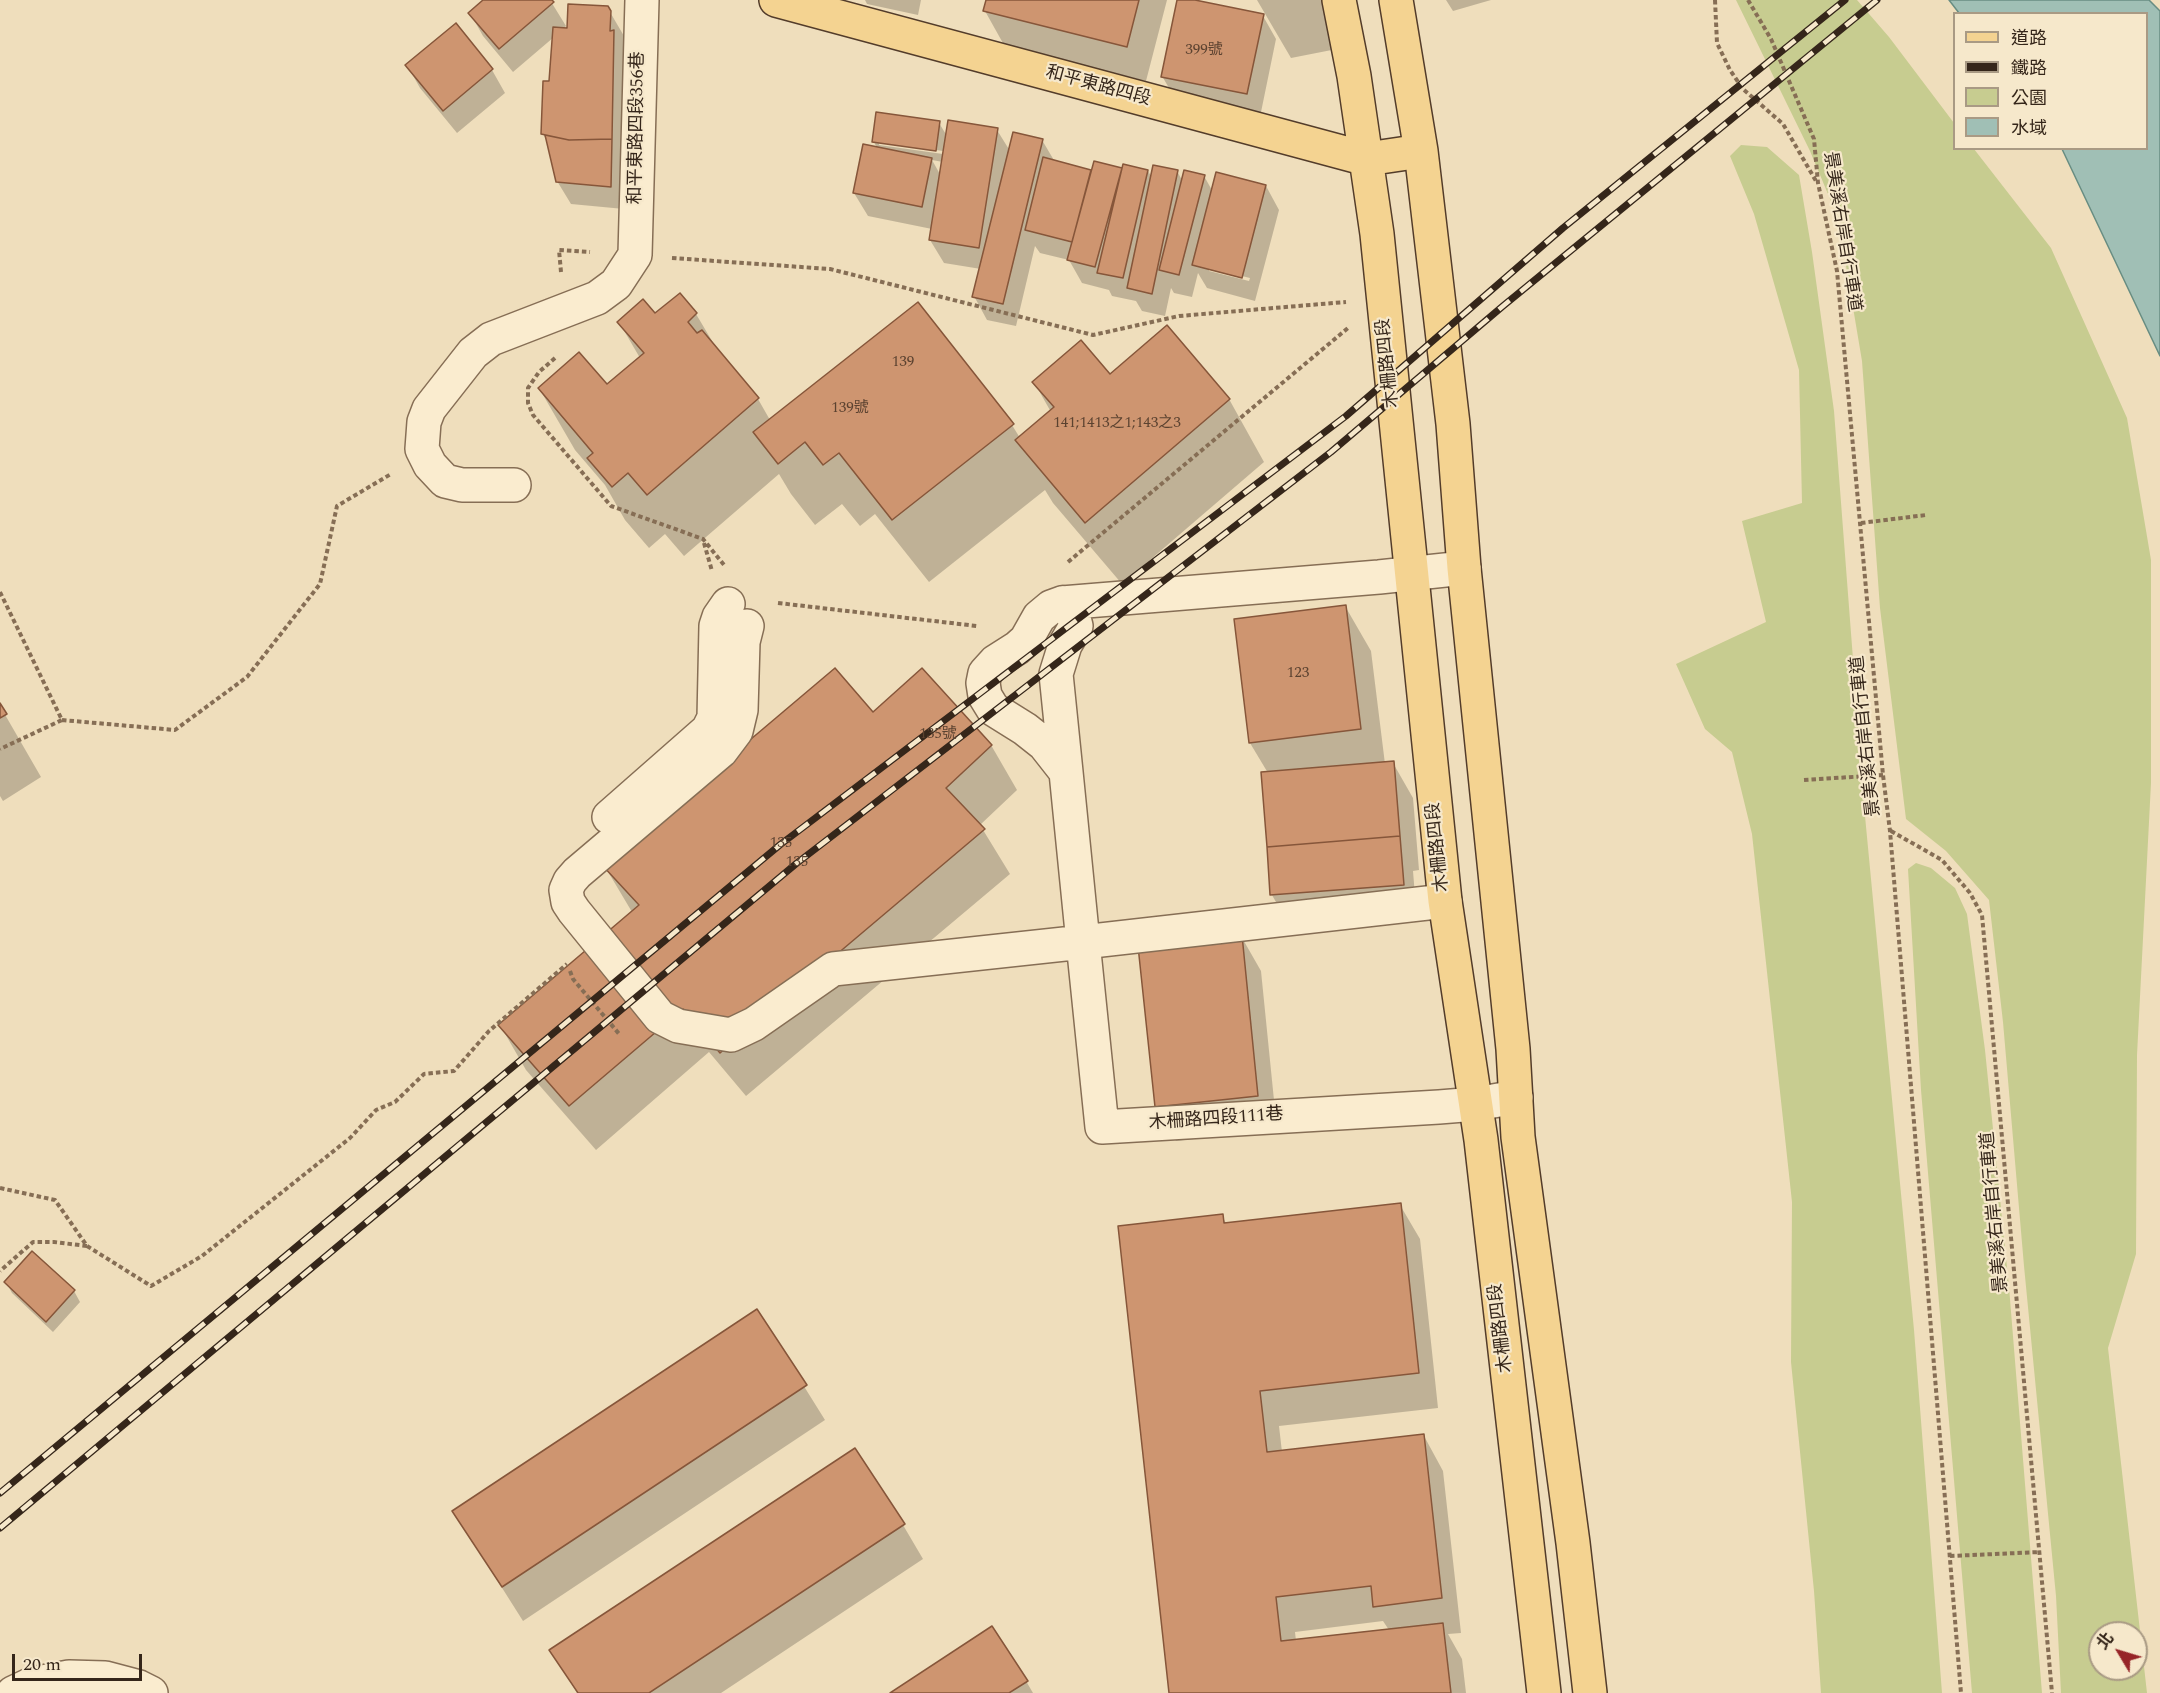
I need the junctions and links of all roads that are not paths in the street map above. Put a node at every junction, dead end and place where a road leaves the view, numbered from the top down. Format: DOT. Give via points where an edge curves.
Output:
graph roads {
  1 [pos="642,0"];
  2 [pos="776,0"];
  3 [pos="1339,0"];
  4 [pos="1396,0"];
  5 [pos="1421,151"];
  6 [pos="1367,159"];
  7 [pos="514,485"];
  8 [pos="1464,568"];
  9 [pos="1411,574"];
  10 [pos="1062,603"];
  11 [pos="738,615"];
  12 [pos="1059,659"];
  13 [pos="986,673"];
  14 [pos="1066,772"];
  15 [pos="1444,901"];
  16 [pos="1083,942"];
  17 [pos="1516,1097"];
  18 [pos="1476,1104"];
  19 [pos="13,1693"];
  20 [pos="151,1693"];
  21 [pos="1544,1693"];
  22 [pos="1590,1693"];
  1 -- 7 [label="street, 和平東路四段356巷" via="635,255 616,284 597,298 491,339 473,353 429,409 424,422 422,449 445,481 462,485"];
  2 -- 6 [label="main road, 和平東路四段"];
  3 -- 6 [label="main road, 木柵路四段"];
  4 -- 5 [label="main road"];
  5 -- 6 [label="main road, 和平東路四段"];
  5 -- 8 [label="main road" via="1453,424"];
  6 -- 9 [label="main road, 木柵路四段"];
  8 -- 9 [label="street"];
  8 -- 17 [label="main road"];
  9 -- 10 [label="street"];
  9 -- 15 [label="main road, 木柵路四段"];
  10 -- 12 [label="street" via="1072,611 1076,626"];
  10 -- 13 [label="street" via="1039,617 1026,640"];
  11 -- 16 [label="street" via="743,642 741,710 736,730 721,751 577,873 566,890 568,902 660,1017 678,1026 731,1035 754,1024 833,969"];
  12 -- 13 [label="street"];
  12 -- 14 [label="street" via="1056,675"];
  13 -- 14 [label="street" via="985,696 993,709 1044,744"];
  14 -- 16 [label="street"];
  15 -- 16 [label="street"];
  15 -- 18 [label="main road, 木柵路四段"];
  16 -- 18 [label="street, 木柵路四段111巷" via="1102,1127"];
  17 -- 18 [label="street, 木柵路四段111巷"];
  17 -- 22 [label="main road"];
  18 -- 21 [label="main road, 木柵路四段"];
  19 -- 20 [label="street" via="32,1684 69,1677 105,1678"];
}
